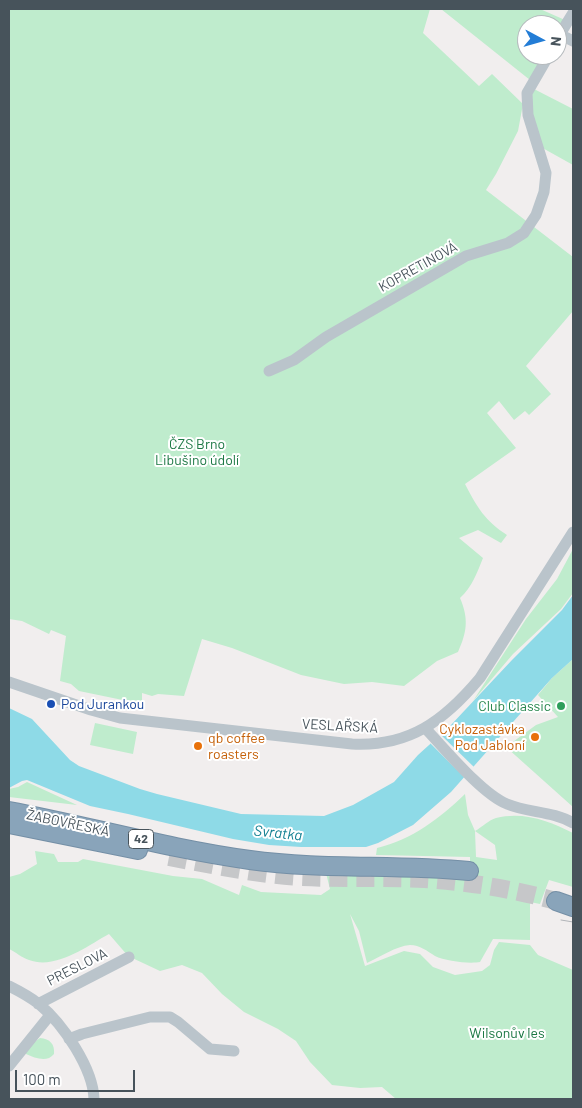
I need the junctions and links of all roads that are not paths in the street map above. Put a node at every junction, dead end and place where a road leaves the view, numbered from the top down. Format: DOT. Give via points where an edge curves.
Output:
graph roads {
  1 [pos="543,65"];
  2 [pos="269,371"];
  3 [pos="573,532"];
  4 [pos="9,682"];
  5 [pos="425,728"];
  6 [pos="9,811"];
  7 [pos="573,823"];
  8 [pos="9,824"];
  9 [pos="169,857"];
  10 [pos="469,870"];
  11 [pos="563,895"];
  12 [pos="573,907"];
  13 [pos="129,957"];
  14 [pos="9,986"];
  15 [pos="38,1004"];
  16 [pos="50,1015"];
  17 [pos="69,1039"];
  18 [pos="234,1051"];
  19 [pos="9,1066"];
  20 [pos="94,1099"];
  1 -- 2 [label="street, KOPRETINOVÁ" via="527,93 528,115 546,173 544,192 536,215 524,233 508,243 466,256 326,337 294,360"];
  3 -- 5 [label="street, VESLAŘSKÁ" via="480,678 451,709"];
  4 -- 5 [label="street, VESLAŘSKÁ" via="120,718 184,726 363,745 398,740"];
  5 -- 7 [label="street" via="488,792 506,804"];
  6 -- 10 [label="highway, ŽABOVŘESKÁ / 42" via="208,852 274,862"];
  8 -- 9 [label="highway, ŽABOVŘESKÁ / 42"];
  11 -- 12 [label="highway"];
  13 -- 15 [label="street, PRESLOVA"];
  14 -- 15 [label="street"];
  15 -- 16 [label="street"];
  16 -- 17 [label="street"];
  16 -- 19 [label="street"];
  17 -- 18 [label="street" via="160,1016 178,1022 210,1049"];
  17 -- 20 [label="street" via="92,1082"];
}
